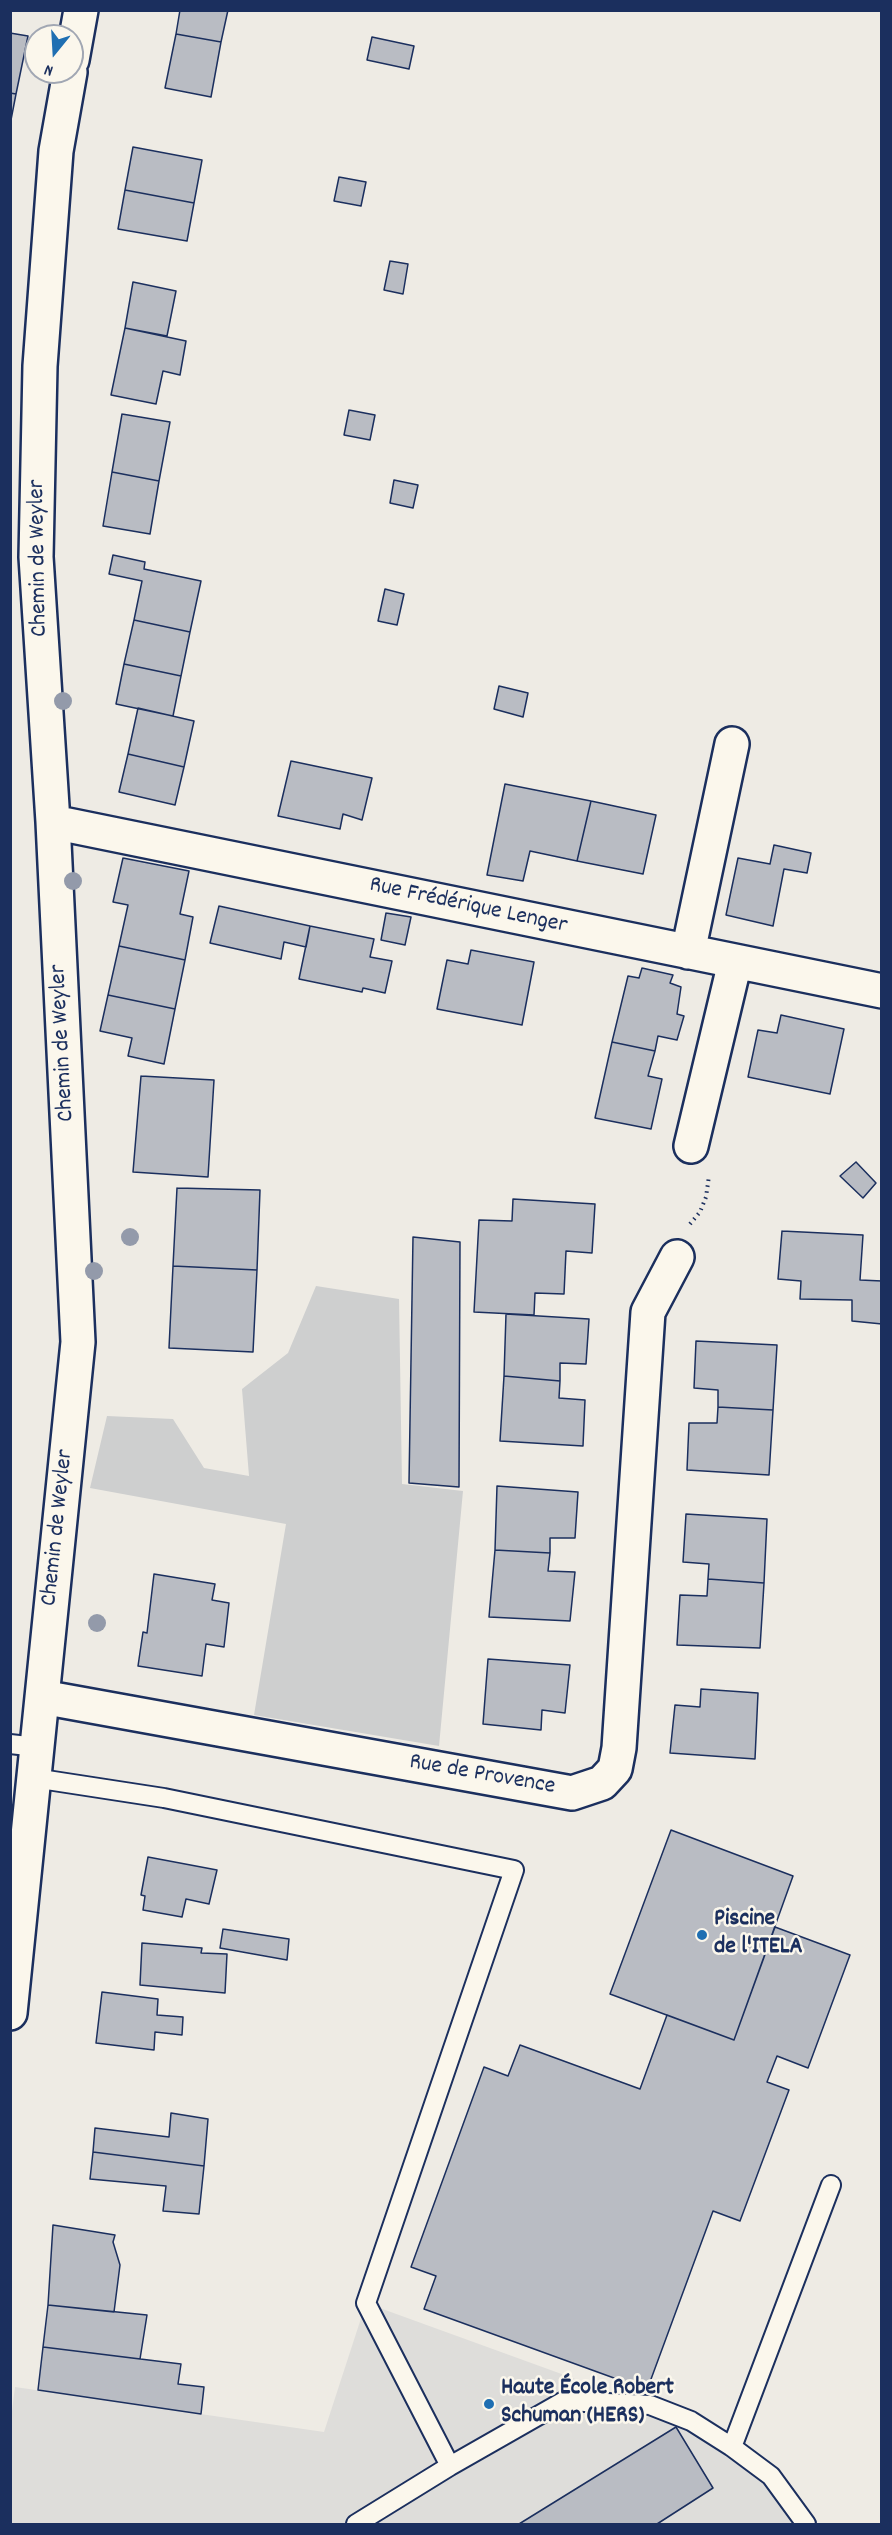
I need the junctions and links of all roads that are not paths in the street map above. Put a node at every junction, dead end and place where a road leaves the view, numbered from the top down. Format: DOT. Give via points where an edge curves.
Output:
graph roads {
  1 [pos="68,84"];
  2 [pos="732,744"];
  3 [pos="54,822"];
  4 [pos="688,952"];
  5 [pos="735,962"];
  6 [pos="882,992"];
  7 [pos="691,1146"];
  8 [pos="677,1257"];
  9 [pos="42,1697"];
  10 [pos="27,1756"];
  11 [pos="10,2013"];
  12 [pos="831,2186"];
  13 [pos="732,2446"];
  14 [pos="450,2466"];
  15 [pos="356,2524"];
  16 [pos="806,2524"];
  1 -- 3 [label="street, Chemin de Weyler" via="56,151 40,366 36,557"];
  2 -- 4 [label="street"];
  3 -- 4 [label="street, Rue Frédérique Lenger"];
  3 -- 9 [label="street, Chemin de Weyler" via="78,1342"];
  4 -- 5 [label="street, Rue Frédérique Lenger"];
  5 -- 6 [label="street, Rue Frédérique Lenger"];
  5 -- 7 [label="street"];
  8 -- 9 [label="street, Rue de Provence" via="648,1312 619,1748 615,1769 602,1783 572,1792"];
  9 -- 10 [label="street, Chemin de Weyler"];
  10 -- 11 [label="street, Chemin de Weyler"];
  10 -- 14 [label="lane" via="164,1798 514,1870 366,2303"];
  12 -- 13 [label="lane"];
  13 -- 14 [label="lane" via="691,2421 650,2405 564,2401"];
  13 -- 16 [label="lane" via="771,2476"];
  14 -- 15 [label="lane"];
}
